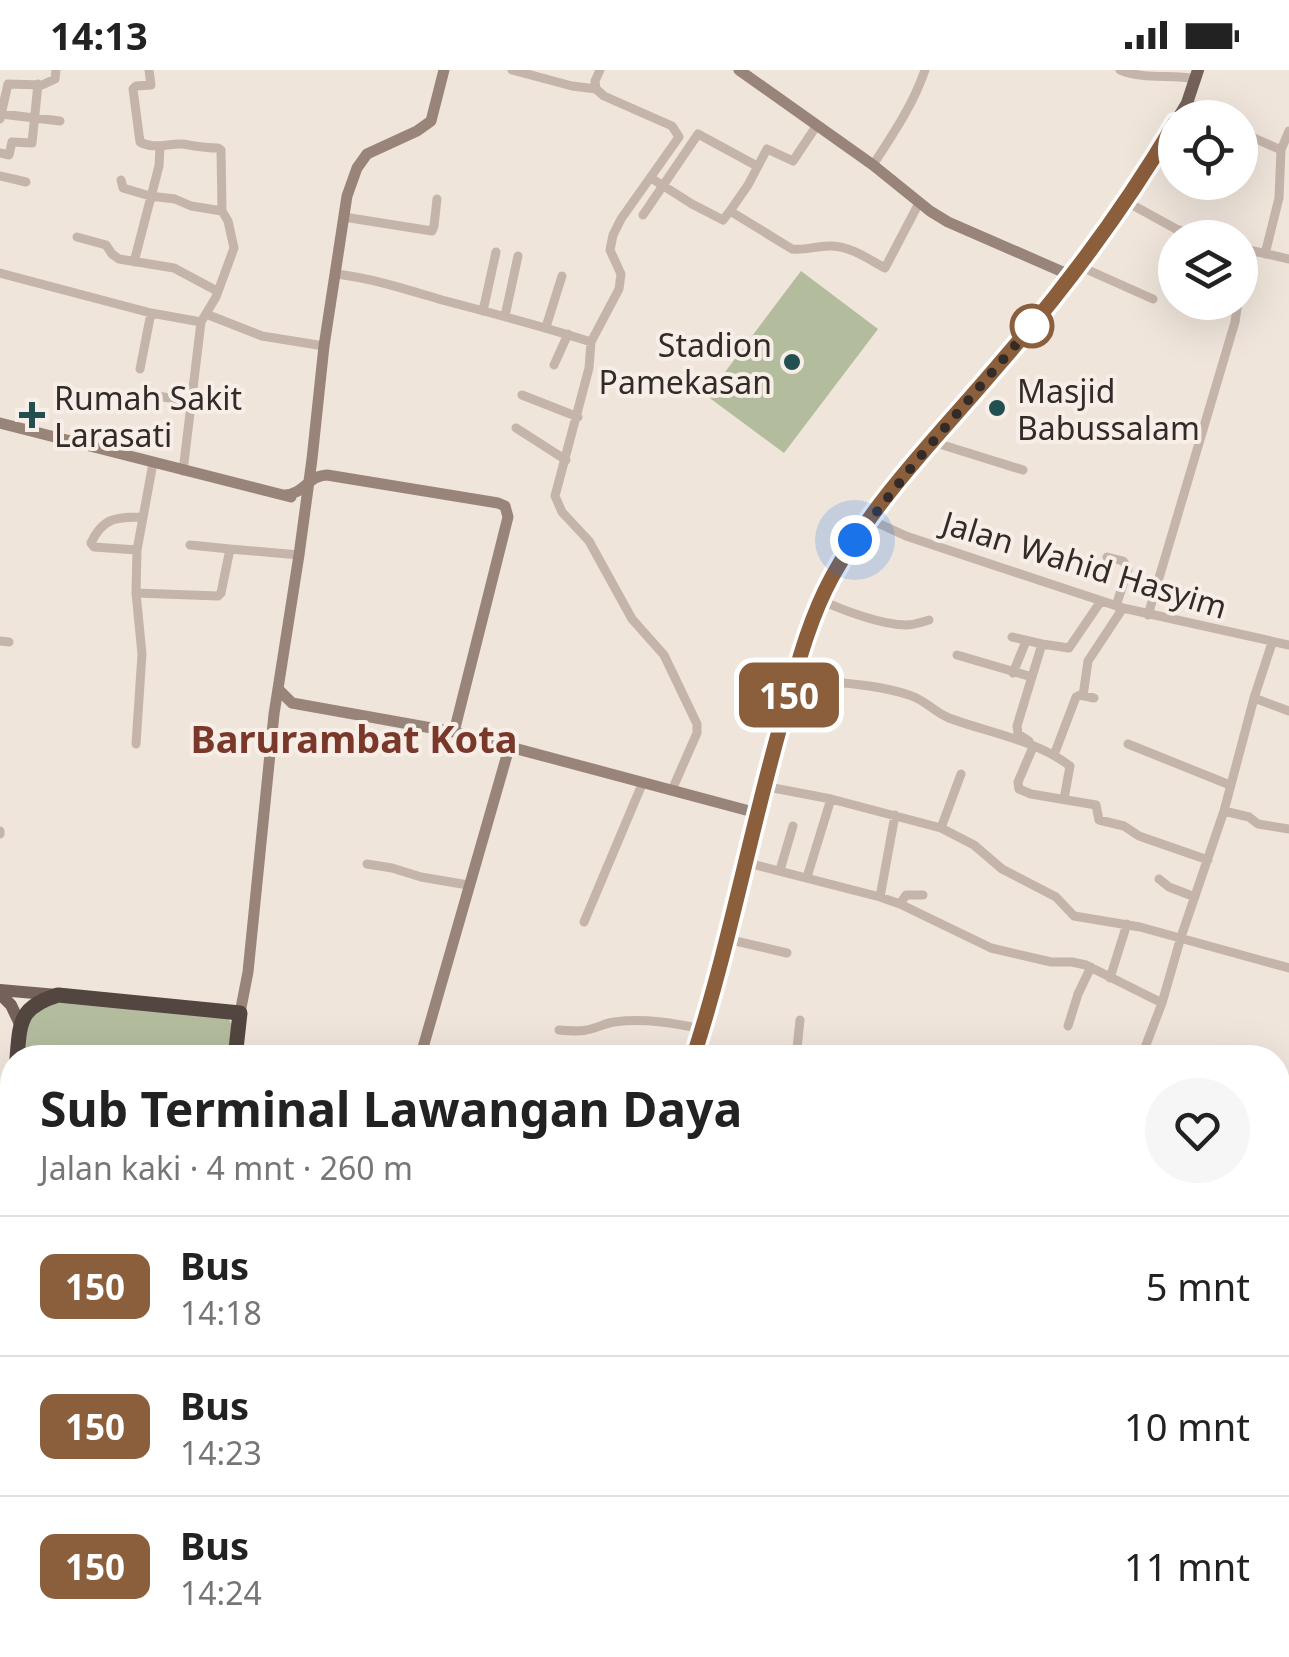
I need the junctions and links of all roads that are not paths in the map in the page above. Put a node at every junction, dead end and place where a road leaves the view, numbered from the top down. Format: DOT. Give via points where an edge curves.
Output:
graph roads {
  1 [pos="56,70"];
  2 [pos="149,70"];
  3 [pos="444,70"];
  4 [pos="600,70"];
  5 [pos="739,70"];
  6 [pos="924,70"];
  7 [pos="1120,70"];
  8 [pos="517,71"];
  9 [pos="1197,74"];
  10 [pos="38,84"];
  11 [pos="596,90"];
  12 [pos="1188,100"];
  13 [pos="1,111"];
  14 [pos="34,118"];
  15 [pos="60,121"];
  16 [pos="817,125"];
  17 [pos="1289,132"];
  18 [pos="1258,140"];
  19 [pos="160,146"];
  20 [pos="1281,150"];
  21 [pos="1158,151"];
  22 [pos="0,153"];
  23 [pos="873,165"];
  24 [pos="757,166"];
  25 [pos="0,176"];
  26 [pos="120,180"];
  27 [pos="26,182"];
  28 [pos="657,182"];
  29 [pos="150,196"];
  30 [pos="438,200"];
  31 [pos="920,202"];
  32 [pos="1127,202"];
  33 [pos="222,211"];
  34 [pos="730,211"];
  35 [pos="643,216"];
  36 [pos="344,217"];
  37 [pos="1160,220"];
  38 [pos="77,237"];
  39 [pos="496,252"];
  40 [pos="1258,252"];
  41 [pos="1266,254"];
  42 [pos="518,256"];
  43 [pos="1289,259"];
  44 [pos="134,262"];
  45 [pos="1076,271"];
  46 [pos="0,273"];
  47 [pos="337,274"];
  48 [pos="562,276"];
  49 [pos="217,290"];
  50 [pos="1153,299"];
  51 [pos="482,311"];
  52 [pos="151,313"];
  53 [pos="504,316"];
  54 [pos="203,318"];
  55 [pos="1235,320"];
  56 [pos="546,327"];
  57 [pos="568,334"];
  58 [pos="591,342"];
  59 [pos="324,346"];
  60 [pos="554,365"];
  61 [pos="140,370"];
  62 [pos="522,395"];
  63 [pos="158,396"];
  64 [pos="191,402"];
  65 [pos="578,417"];
  66 [pos="0,423"];
  67 [pos="516,428"];
  68 [pos="933,442"];
  69 [pos="312,460"];
  70 [pos="566,460"];
  71 [pos="153,463"];
  72 [pos="1023,470"];
  73 [pos="183,471"];
  74 [pos="327,475"];
  75 [pos="308,483"];
  76 [pos="284,495"];
  77 [pos="304,515"];
  78 [pos="143,517"];
  79 [pos="869,519"];
  80 [pos="190,545"];
  81 [pos="230,549"];
  82 [pos="137,550"];
  83 [pos="299,555"];
  84 [pos="1107,557"];
  85 [pos="136,593"];
  86 [pos="820,600"];
  87 [pos="1101,601"];
  88 [pos="1120,607"];
  89 [pos="1148,615"];
  90 [pos="929,620"];
  91 [pos="1012,637"];
  92 [pos="1026,641"];
  93 [pos="1272,642"];
  94 [pos="1042,644"];
  95 [pos="1289,645"];
  96 [pos="957,655"];
  97 [pos="1013,672"];
  98 [pos="1032,677"];
  99 [pos="794,678"];
  100 [pos="279,690"];
  101 [pos="1254,698"];
  102 [pos="292,704"];
  103 [pos="1289,711"];
  104 [pos="274,714"];
  105 [pos="454,732"];
  106 [pos="136,744"];
  107 [pos="1128,744"];
  108 [pos="1033,747"];
  109 [pos="510,748"];
  110 [pos="1052,752"];
  111 [pos="962,774"];
  112 [pos="643,782"];
  113 [pos="1230,785"];
  114 [pos="763,786"];
  115 [pos="680,792"];
  116 [pos="831,798"];
  117 [pos="1064,799"];
  118 [pos="1224,811"];
  119 [pos="757,814"];
  120 [pos="895,815"];
  121 [pos="793,826"];
  122 [pos="941,828"];
  123 [pos="1289,828"];
  124 [pos="1208,860"];
  125 [pos="744,862"];
  126 [pos="367,864"];
  127 [pos="780,870"];
  128 [pos="807,877"];
  129 [pos="1159,879"];
  130 [pos="468,885"];
  131 [pos="923,896"];
  132 [pos="880,897"];
  133 [pos="1195,897"];
  134 [pos="900,904"];
  135 [pos="584,922"];
  136 [pos="1127,924"];
  137 [pos="1181,937"];
  138 [pos="727,939"];
  139 [pos="787,953"];
  140 [pos="1091,967"];
  141 [pos="1289,968"];
  142 [pos="1110,978"];
  143 [pos="0,992"];
  144 [pos="58,995"];
  145 [pos="1162,1004"];
  146 [pos="240,1013"];
  147 [pos="800,1020"];
  148 [pos="20,1024"];
  149 [pos="1068,1026"];
  150 [pos="702,1029"];
  151 [pos="559,1030"];
  152 [pos="18,1045"];
  153 [pos="236,1045"];
  154 [pos="424,1045"];
  155 [pos="697,1045"];
  156 [pos="797,1045"];
  157 [pos="1145,1045"];
  1 -- 10 [label="street" via="53,81"];
  2 -- 19 [label="street" via="151,85 133,89 140,142"];
  3 -- 36 [label="main road" via="431,120 360,161"];
  4 -- 11 [label="street"];
  5 -- 16 [label="main road"];
  6 -- 23 [label="street" via="902,122"];
  7 -- 9 [label="street" via="1144,77"];
  8 -- 11 [label="street"];
  9 -- 12 [label="main road"];
  10 -- 13 [label="street" via="8,84"];
  10 -- 14 [label="street"];
  11 -- 28 [label="street" via="676,129 677,142"];
  13 -- 14 [label="street"];
  14 -- 15 [label="street"];
  14 -- 22 [label="street" via="32,143 12,142 10,154"];
  16 -- 23 [label="main road"];
  16 -- 24 [label="street" via="795,160 769,148"];
  17 -- 20 [label="street"];
  18 -- 20 [label="street"];
  19 -- 29 [label="street"];
  19 -- 33 [label="street" via="220,148"];
  20 -- 41 [label="street"];
  21 -- 32 [label="main road"];
  23 -- 31 [label="main road"];
  24 -- 28 [label="street" via="698,134"];
  24 -- 34 [label="street"];
  25 -- 27 [label="street"];
  26 -- 29 [label="street" via="124,188"];
  28 -- 34 [label="street" via="724,220"];
  28 -- 35 [label="street"];
  28 -- 58 [label="street" via="613,235 610,250 620,283"];
  29 -- 33 [label="street"];
  29 -- 44 [label="street"];
  30 -- 36 [label="street" via="432,231"];
  31 -- 34 [label="street" via="884,268 835,246 792,249"];
  31 -- 45 [label="main road" via="964,230"];
  32 -- 37 [label="street"];
  32 -- 45 [label="main road"];
  33 -- 49 [label="street" via="234,248"];
  36 -- 47 [label="main road"];
  38 -- 44 [label="street"];
  39 -- 51 [label="street"];
  40 -- 41 [label="street"];
  41 -- 43 [label="street"];
  42 -- 53 [label="street"];
  44 -- 49 [label="street" via="174,268"];
  45 -- 50 [label="street"];
  45 -- 68 [label="main road"];
  46 -- 52 [label="street"];
  47 -- 51 [label="street" via="373,278"];
  47 -- 59 [label="main road"];
  48 -- 56 [label="street"];
  49 -- 54 [label="street"];
  51 -- 53 [label="street"];
  52 -- 54 [label="street"];
  52 -- 61 [label="street"];
  53 -- 56 [label="street"];
  54 -- 59 [label="street"];
  54 -- 64 [label="street"];
  55 -- 89 [label="street"];
  56 -- 57 [label="street"];
  57 -- 58 [label="street"];
  57 -- 60 [label="street"];
  58 -- 65 [label="street"];
  59 -- 69 [label="main road"];
  62 -- 65 [label="street"];
  63 -- 64 [label="street"];
  64 -- 73 [label="street"];
  65 -- 70 [label="street"];
  66 -- 71 [label="main road"];
  67 -- 70 [label="street"];
  68 -- 72 [label="street"];
  68 -- 79 [label="main road"];
  69 -- 74 [label="main road"];
  69 -- 75 [label="main road"];
  70 -- 115 [label="street" via="557,504 589,541 632,619 664,655 697,724"];
  71 -- 73 [label="main road"];
  71 -- 78 [label="street"];
  73 -- 76 [label="main road"];
  74 -- 75 [label="main road"];
  74 -- 105 [label="main road" via="498,503 508,511"];
  75 -- 76 [label="main road"];
  75 -- 77 [label="main road"];
  76 -- 77 [label="main road"];
  77 -- 83 [label="main road"];
  78 -- 82 [label="street"];
  78 -- 82 [label="street" via="108,521 90,543"];
  79 -- 86 [label="main road"];
  79 -- 87 [label="street, Jalan Wahid Hasyim"];
  80 -- 81 [label="street"];
  81 -- 83 [label="street"];
  81 -- 85 [label="street" via="218,596"];
  82 -- 85 [label="street"];
  83 -- 100 [label="main road"];
  84 -- 88 [label="street" via="1128,568"];
  85 -- 106 [label="street" via="142,654"];
  86 -- 90 [label="street" via="900,625"];
  86 -- 99 [label="main road"];
  87 -- 88 [label="street, Jalan Wahid Hasyim"];
  87 -- 94 [label="street" via="1069,648"];
  88 -- 89 [label="street, Jalan Wahid Hasyim"];
  88 -- 110 [label="street" via="1088,661 1089,697 1076,697"];
  89 -- 93 [label="street, Jalan Wahid Hasyim"];
  91 -- 92 [label="street"];
  92 -- 94 [label="street"];
  92 -- 97 [label="street"];
  93 -- 95 [label="street, Jalan Wahid Hasyim"];
  93 -- 101 [label="street"];
  94 -- 98 [label="street"];
  96 -- 97 [label="street"];
  97 -- 98 [label="street"];
  98 -- 110 [label="street" via="1017,730"];
  99 -- 108 [label="street" via="908,694 945,717"];
  99 -- 114 [label="main road"];
  100 -- 102 [label="main road"];
  100 -- 104 [label="main road"];
  101 -- 103 [label="street"];
  101 -- 113 [label="street"];
  102 -- 104 [label="main road"];
  102 -- 105 [label="main road"];
  104 -- 146 [label="main road"];
  105 -- 109 [label="main road"];
  107 -- 113 [label="street"];
  108 -- 110 [label="street"];
  108 -- 117 [label="street" via="1018,788"];
  109 -- 112 [label="main road"];
  109 -- 130 [label="main road"];
  110 -- 117 [label="street" via="1070,766"];
  111 -- 122 [label="street"];
  112 -- 115 [label="main road"];
  112 -- 135 [label="street"];
  113 -- 118 [label="street"];
  114 -- 116 [label="street"];
  114 -- 119 [label="main road"];
  115 -- 119 [label="main road"];
  116 -- 120 [label="street"];
  116 -- 128 [label="street"];
  117 -- 124 [label="street" via="1096,805 1100,820"];
  118 -- 123 [label="street"];
  118 -- 124 [label="street"];
  119 -- 125 [label="main road"];
  120 -- 122 [label="street"];
  120 -- 132 [label="street"];
  121 -- 127 [label="street"];
  122 -- 136 [label="street" via="1056,897 1074,916"];
  124 -- 133 [label="street"];
  125 -- 127 [label="street"];
  125 -- 138 [label="main road"];
  126 -- 130 [label="street"];
  127 -- 128 [label="street"];
  128 -- 132 [label="street"];
  129 -- 133 [label="street"];
  130 -- 154 [label="main road"];
  131 -- 134 [label="street" via="910,893"];
  132 -- 134 [label="street"];
  133 -- 137 [label="street"];
  134 -- 140 [label="street" via="991,948"];
  136 -- 137 [label="street"];
  136 -- 142 [label="street"];
  137 -- 141 [label="street"];
  137 -- 145 [label="street"];
  138 -- 139 [label="street"];
  138 -- 150 [label="main road"];
  140 -- 142 [label="street"];
  140 -- 149 [label="street"];
  142 -- 145 [label="street"];
  143 -- 144 [label="main road"];
  143 -- 148 [label="main road"];
  144 -- 146 [label="highway"];
  144 -- 148 [label="highway" via="32,1008"];
  145 -- 157 [label="street"];
  146 -- 153 [label="highway"];
  147 -- 156 [label="street"];
  148 -- 152 [label="highway"];
  150 -- 151 [label="street" via="634,1020"];
  150 -- 155 [label="main road"];
}
